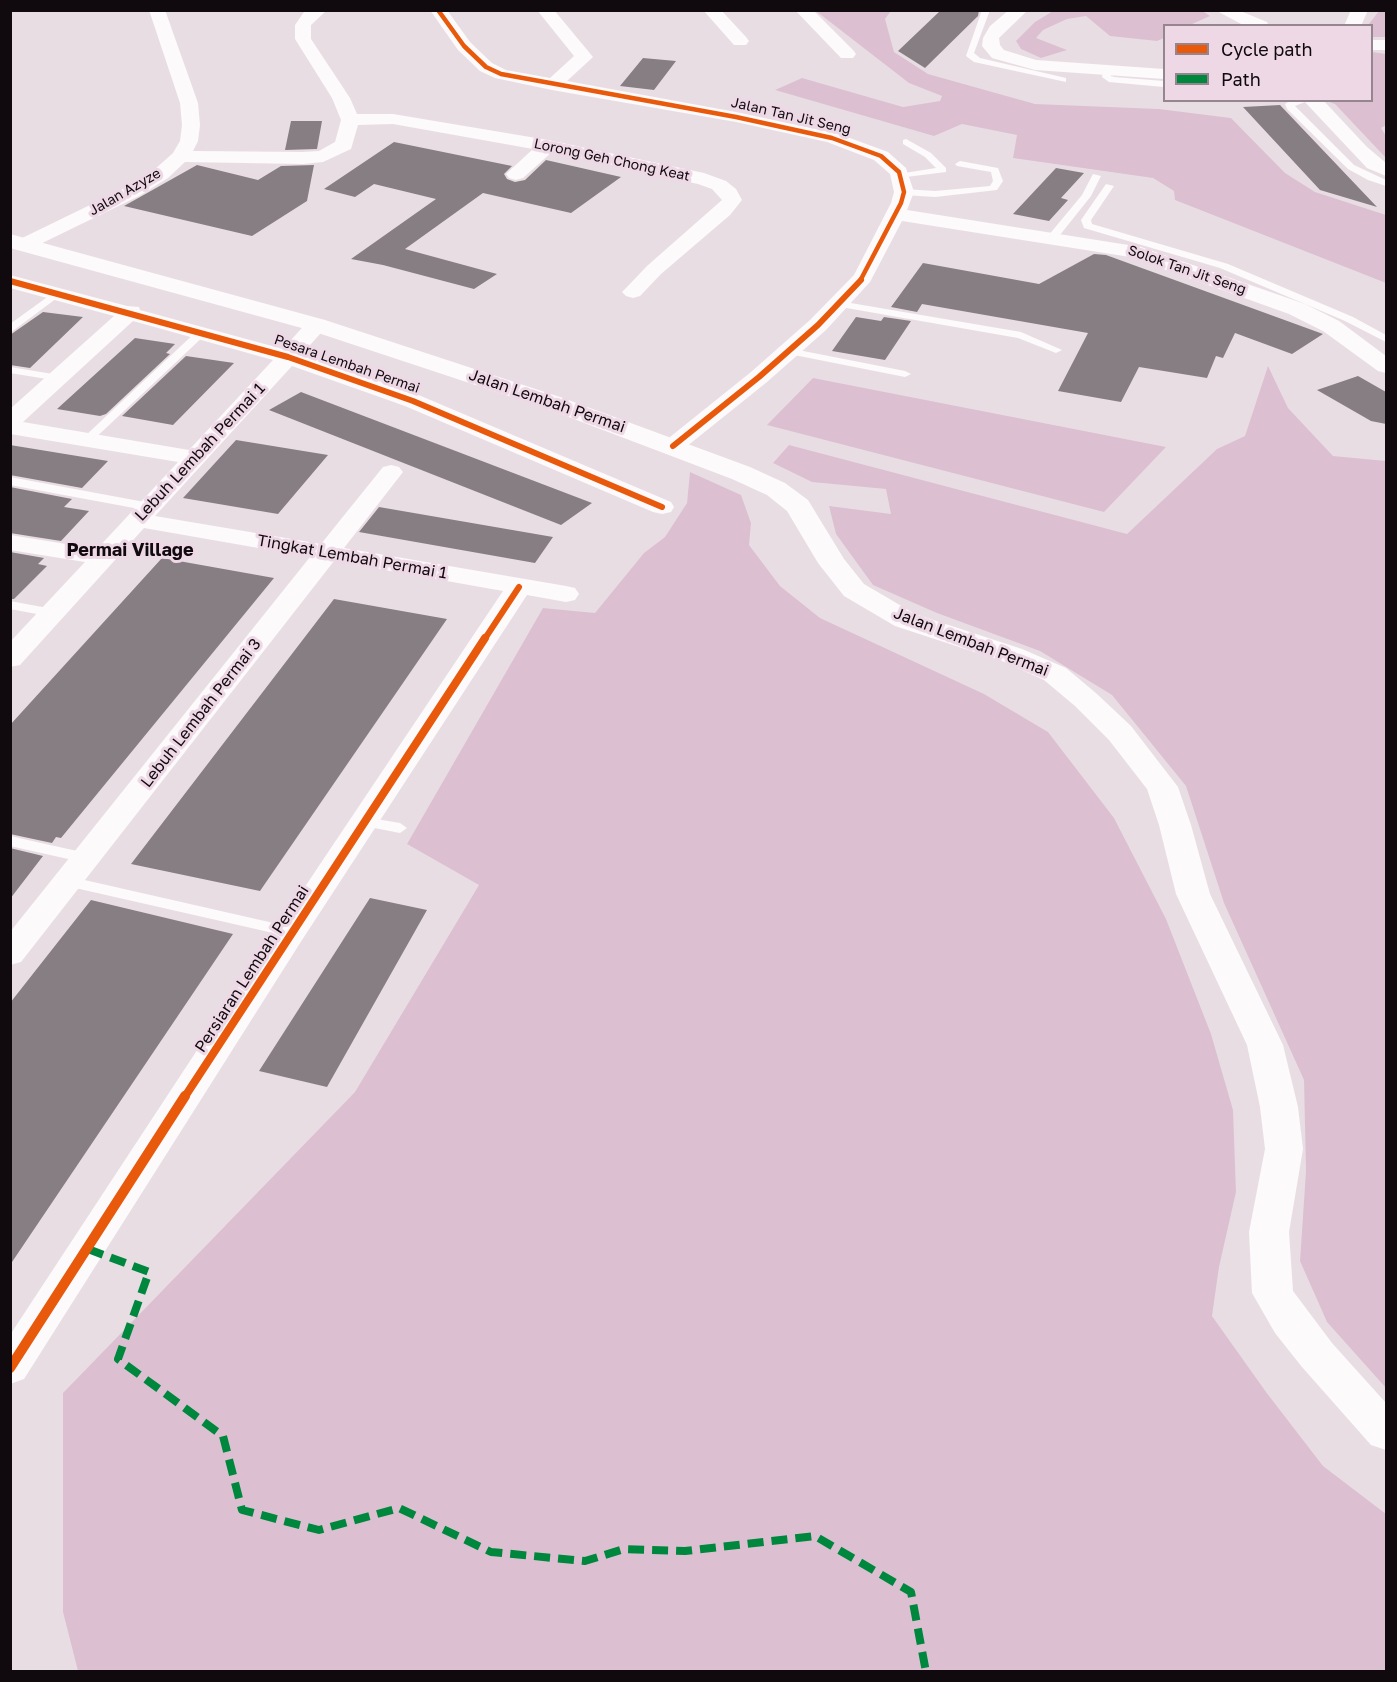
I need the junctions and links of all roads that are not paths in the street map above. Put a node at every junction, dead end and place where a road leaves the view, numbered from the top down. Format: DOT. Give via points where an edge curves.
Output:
graph roads {
  1 [pos="157,10"];
  2 [pos="319,10"];
  3 [pos="438,10"];
  4 [pos="544,10"];
  5 [pos="711,10"];
  6 [pos="803,10"];
  7 [pos="986,10"];
  8 [pos="1020,10"];
  9 [pos="1223,10"];
  10 [pos="1360,10"];
  11 [pos="1256,24"];
  12 [pos="1353,24"];
  13 [pos="741,41"];
  14 [pos="847,54"];
  15 [pos="1107,69"];
  16 [pos="1163,74"];
  17 [pos="1063,80"];
  18 [pos="1163,84"];
  19 [pos="552,85"];
  20 [pos="1297,102"];
  21 [pos="1314,102"];
  22 [pos="350,120"];
  23 [pos="906,142"];
  24 [pos="548,146"];
  25 [pos="180,156"];
  26 [pos="960,164"];
  27 [pos="1351,167"];
  28 [pos="1380,167"];
  29 [pos="516,174"];
  30 [pos="1096,176"];
  31 [pos="1386,183"];
  32 [pos="902,184"];
  33 [pos="1109,186"];
  34 [pos="897,213"];
  35 [pos="1052,238"];
  36 [pos="18,242"];
  37 [pos="10,280"];
  38 [pos="633,292"];
  39 [pos="57,293"];
  40 [pos="839,304"];
  41 [pos="131,312"];
  42 [pos="317,325"];
  43 [pos="10,330"];
  44 [pos="202,332"];
  45 [pos="1386,339"];
  46 [pos="1056,350"];
  47 [pos="788,351"];
  48 [pos="288,357"];
  49 [pos="1386,366"];
  50 [pos="10,370"];
  51 [pos="905,374"];
  52 [pos="59,378"];
  53 [pos="10,422"];
  54 [pos="10,427"];
  55 [pos="87,440"];
  56 [pos="673,446"];
  57 [pos="195,458"];
  58 [pos="391,472"];
  59 [pos="10,481"];
  60 [pos="662,507"];
  61 [pos="144,513"];
  62 [pos="10,542"];
  63 [pos="328,553"];
  64 [pos="104,558"];
  65 [pos="519,587"];
  66 [pos="566,594"];
  67 [pos="10,605"];
  68 [pos="53,613"];
  69 [pos="10,659"];
  70 [pos="364,822"];
  71 [pos="400,828"];
  72 [pos="10,841"];
  73 [pos="86,858"];
  74 [pos="67,881"];
  75 [pos="291,932"];
  76 [pos="10,954"];
  77 [pos="10,1368"];
  78 [pos="1386,1432"];
  1 -- 25 [label="street, Jalan Azyze" via="189,103 189,141"];
  2 -- 22 [label="street" via="303,25 303,39 341,98"];
  3 -- 19 [label="street, Jalan Tan Jit Seng" via="460,42 486,67"];
  4 -- 19 [label="street" via="584,57"];
  5 -- 13 [label="street"];
  6 -- 14 [label="street"];
  7 -- 17 [label="lane" via="969,54 977,60"];
  8 -- 15 [label="street" via="991,38 998,54 1035,65"];
  9 -- 11 [label="street"];
  10 -- 12 [label="street"];
  15 -- 16 [label="street"];
  15 -- 18 [label="lane" via="1106,77 1113,80"];
  19 -- 32 [label="street, Jalan Tan Jit Seng" via="832,138 880,156 895,167"];
  20 -- 27 [label="lane" via="1290,107"];
  21 -- 28 [label="street"];
  22 -- 24 [label="street, Lorong Geh Chong Keat" via="393,118"];
  22 -- 25 [label="street" via="344,145 323,156"];
  23 -- 32 [label="lane" via="943,170"];
  24 -- 29 [label="street"];
  24 -- 38 [label="street, Lorong Geh Chong Keat" via="704,179 729,193 732,200 723,211"];
  25 -- 36 [label="street, Jalan Azyze" via="132,192"];
  26 -- 32 [label="lane" via="995,170 998,181 994,188 935,194"];
  27 -- 28 [label="lane"];
  27 -- 31 [label="lane"];
  30 -- 35 [label="lane" via="1086,196"];
  32 -- 34 [label="street"];
  33 -- 45 [label="lane" via="1086,220 1088,226 1224,266 1349,319"];
  34 -- 35 [label="street, Solok Tan Jit Seng"];
  34 -- 40 [label="street" via="870,268"];
  35 -- 49 [label="street, Solok Tan Jit Seng" via="1134,251 1256,293 1331,326"];
  36 -- 42 [label="main road, Jalan Lembah Permai"];
  37 -- 39 [label="street, Pesara Lembah Permai"];
  39 -- 41 [label="street, Pesara Lembah Permai"];
  39 -- 43 [label="lane"];
  40 -- 46 [label="lane" via="1021,335"];
  40 -- 47 [label="street"];
  41 -- 44 [label="street, Pesara Lembah Permai"];
  41 -- 52 [label="street"];
  42 -- 48 [label="street, Lebuh Lembah Permai 1"];
  42 -- 56 [label="main road, Jalan Lembah Permai"];
  44 -- 48 [label="street, Pesara Lembah Permai"];
  44 -- 55 [label="lane"];
  47 -- 51 [label="lane"];
  47 -- 56 [label="street"];
  48 -- 57 [label="street, Lebuh Lembah Permai 1"];
  48 -- 60 [label="street, Pesara Lembah Permai" via="413,401"];
  50 -- 52 [label="lane"];
  52 -- 53 [label="street"];
  54 -- 55 [label="street"];
  55 -- 57 [label="street"];
  56 -- 78 [label="main road, Jalan Lembah Permai" via="776,489 798,506 832,563 854,590 878,605 905,620 1012,655 1055,674 1120,733 1162,787 1193,894 1265,1045 1279,1107 1284,1149 1269,1232 1273,1293 1317,1355"];
  57 -- 61 [label="street, Lebuh Lembah Permai 1"];
  58 -- 63 [label="street, Lebuh Lembah Permai 3"];
  59 -- 61 [label="lane"];
  61 -- 63 [label="street, Tingkat Lembah Permai 1"];
  61 -- 64 [label="street, Lebuh Lembah Permai 1"];
  62 -- 64 [label="street"];
  63 -- 65 [label="street, Tingkat Lembah Permai 1"];
  63 -- 73 [label="street, Lebuh Lembah Permai 3"];
  64 -- 68 [label="street, Lebuh Lembah Permai 1"];
  65 -- 66 [label="street, Tingkat Lembah Permai 1"];
  65 -- 70 [label="street, Persiaran Lembah Permai"];
  67 -- 68 [label="lane"];
  68 -- 69 [label="street, Lebuh Lembah Permai 1"];
  70 -- 71 [label="lane"];
  70 -- 75 [label="street, Persiaran Lembah Permai"];
  72 -- 73 [label="lane"];
  73 -- 74 [label="street, Lebuh Lembah Permai 3"];
  74 -- 75 [label="lane"];
  74 -- 76 [label="street, Lebuh Lembah Permai 3"];
  75 -- 77 [label="street, Persiaran Lembah Permai"];
}
